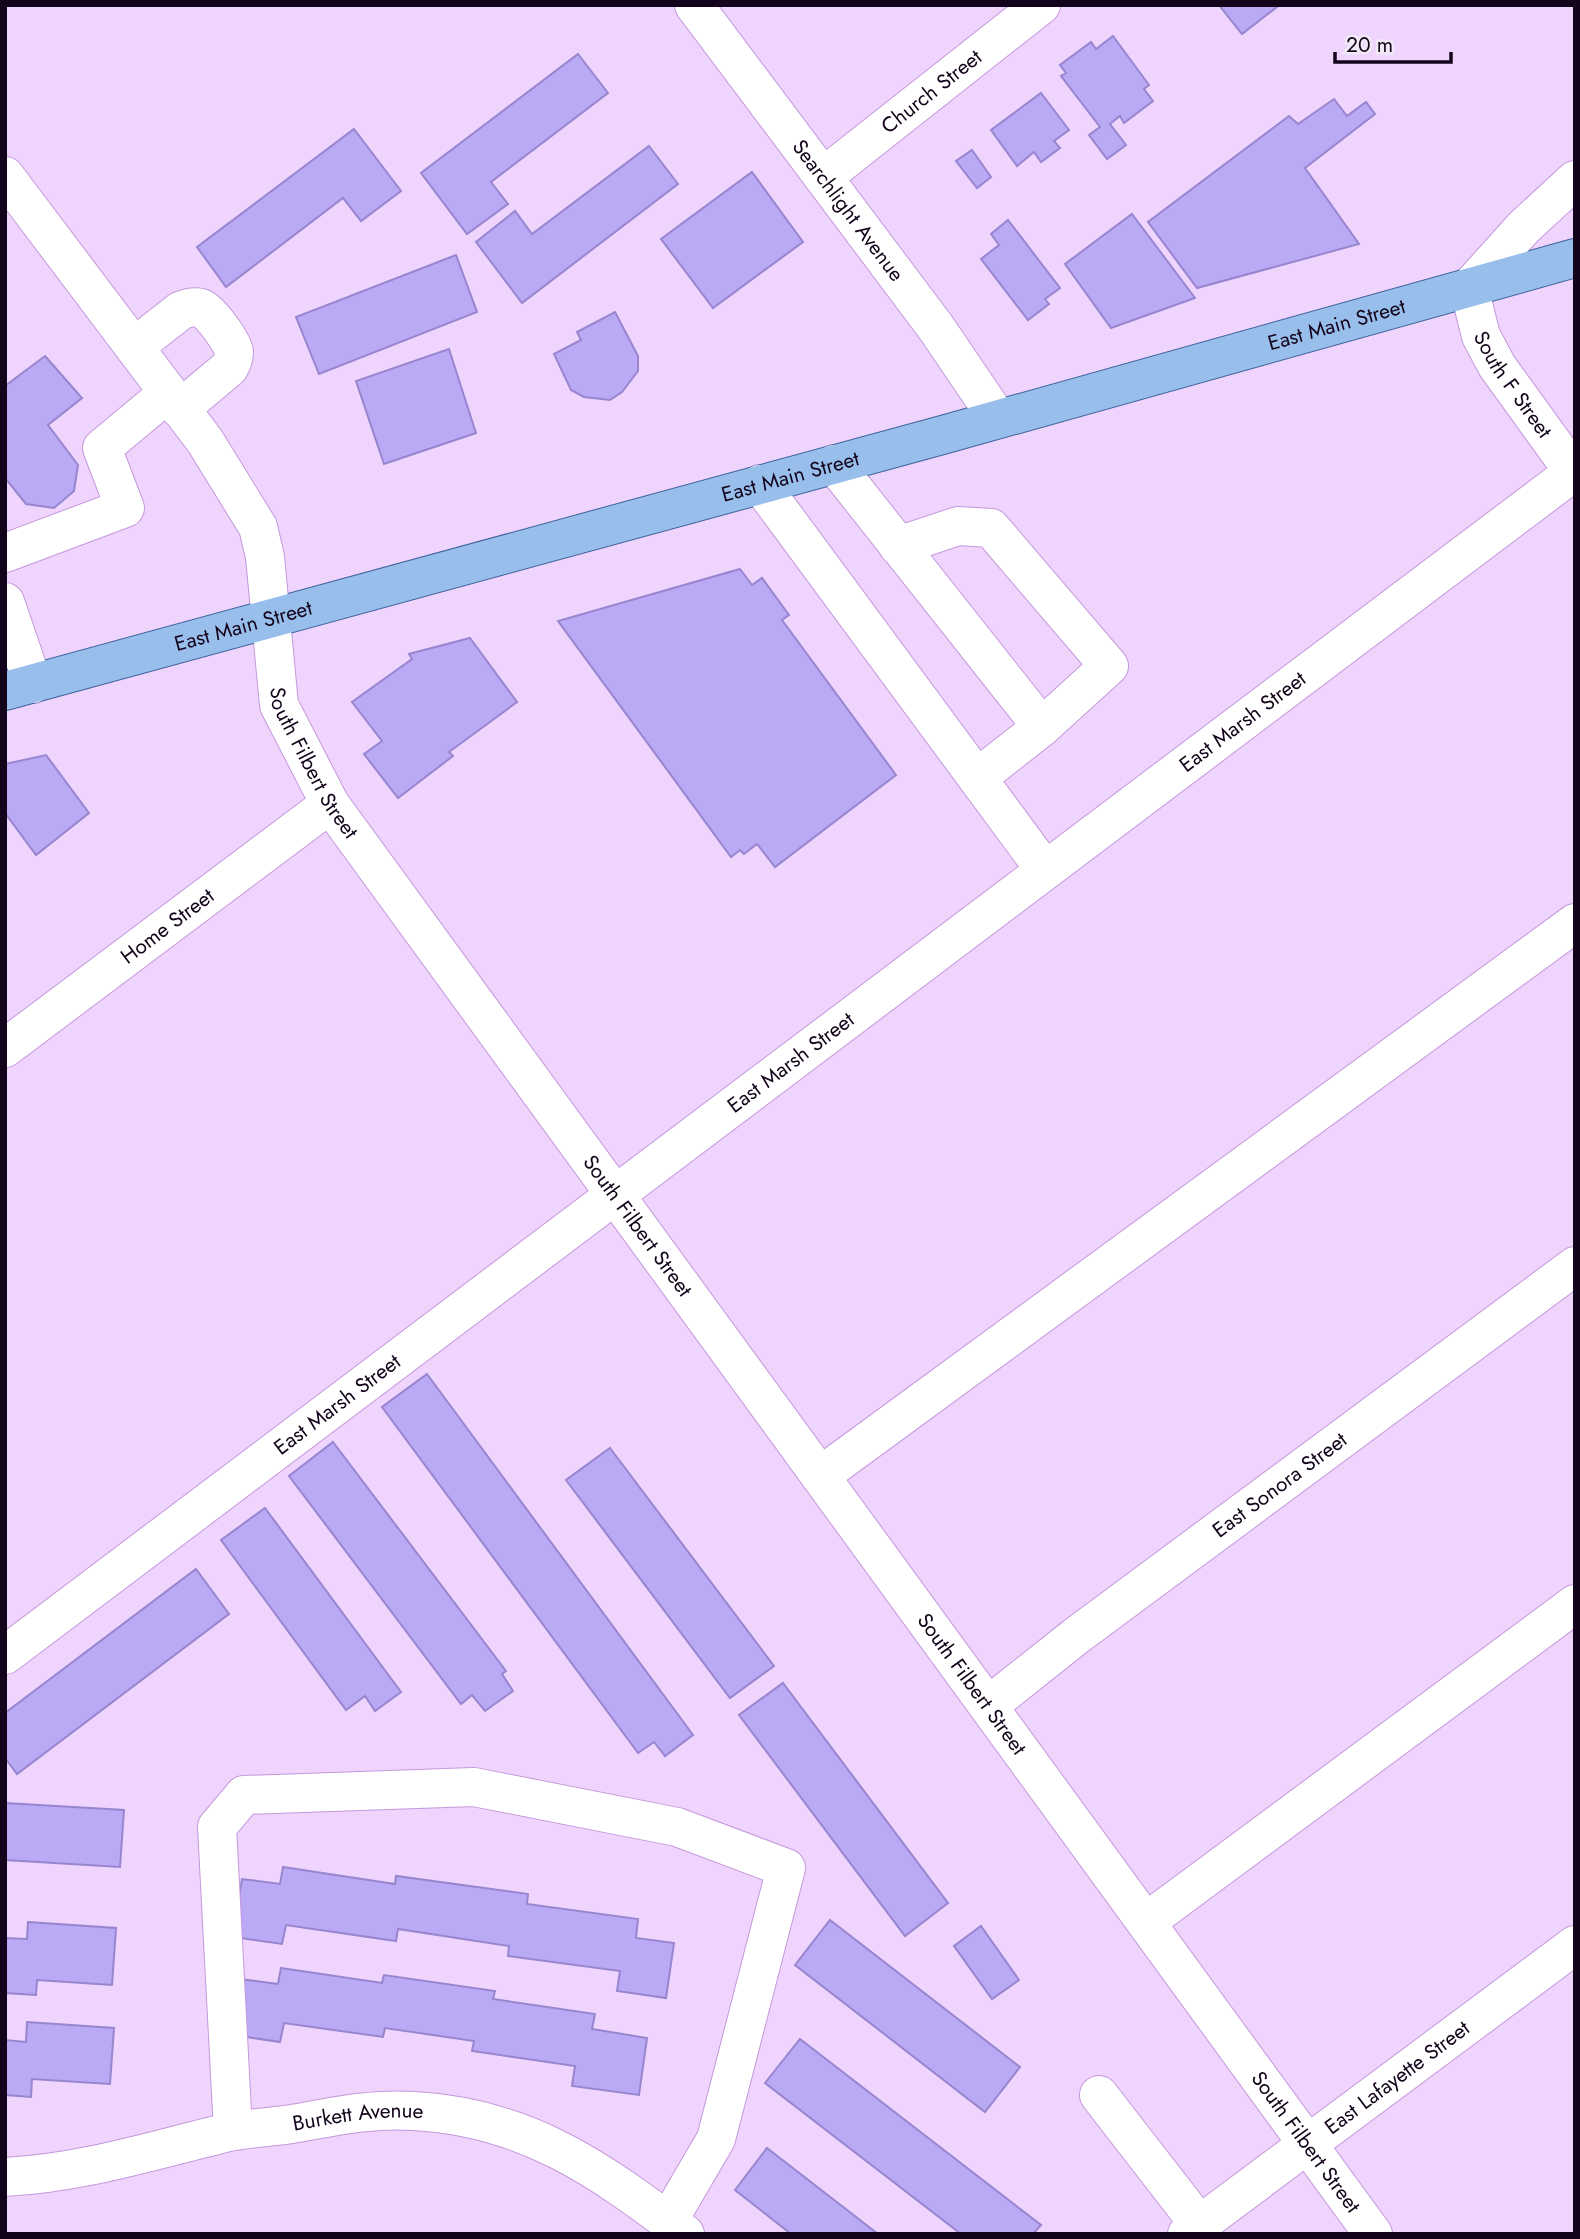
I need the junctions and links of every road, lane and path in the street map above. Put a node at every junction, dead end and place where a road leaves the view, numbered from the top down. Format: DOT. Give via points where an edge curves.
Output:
graph roads {
  1 [pos="694,5"];
  2 [pos="1041,5"];
  3 [pos="5,176"];
  4 [pos="823,177"];
  5 [pos="1575,180"];
  6 [pos="1575,258"];
  7 [pos="1469,288"];
  8 [pos="134,347"];
  9 [pos="174,401"];
  10 [pos="998,419"];
  11 [pos="834,464"];
  12 [pos="1574,472"];
  13 [pos="760,484"];
  14 [pos="898,546"];
  15 [pos="5,553"];
  16 [pos="5,602"];
  17 [pos="270,619"];
  18 [pos="19,688"];
  19 [pos="1042,727"];
  20 [pos="977,778"];
  21 [pos="330,804"];
  22 [pos="1045,870"];
  23 [pos="1575,923"];
  24 [pos="5,1048"];
  25 [pos="615,1195"];
  26 [pos="1575,1266"];
  27 [pos="820,1476"];
  28 [pos="1575,1604"];
  29 [pos="5,1655"];
  30 [pos="988,1706"];
  31 [pos="1146,1923"];
  32 [pos="1575,1945"];
  33 [pos="1099,2095"];
  34 [pos="233,2132"];
  35 [pos="1307,2144"];
  36 [pos="5,2177"];
  37 [pos="677,2227"];
  38 [pos="1193,2229"];
  39 [pos="1373,2234"];
  1 -- 4 [label="street, Searchlight Avenue"];
  2 -- 4 [label="street, Church Street"];
  3 -- 8 [label="street, South Filbert Street"];
  4 -- 10 [label="street, Searchlight Avenue"];
  5 -- 7 [label="street"];
  6 -- 7 [label="main road, East Main Street"];
  7 -- 10 [label="main road, East Main Street"];
  7 -- 12 [label="street, South F Street" via="1481,336 1497,366"];
  8 -- 9 [label="street, South Filbert Street"];
  8 -- 9 [label="street" via="188,307 207,311 234,350 233,360 229,368"];
  9 -- 15 [label="street" via="102,449 125,508"];
  9 -- 17 [label="street, South Filbert Street" via="205,441 258,527"];
  10 -- 11 [label="main road, East Main Street"];
  11 -- 13 [label="main road, East Main Street"];
  11 -- 14 [label="street"];
  12 -- 22 [label="street, East Marsh Street"];
  13 -- 17 [label="main road, East Main Street"];
  13 -- 20 [label="street"];
  14 -- 19 [label="street"];
  14 -- 19 [label="street" via="957,526 991,528 1109,667"];
  16 -- 18 [label="street"];
  17 -- 18 [label="main road, East Main Street"];
  17 -- 21 [label="street, South Filbert Street" via="279,705"];
  19 -- 20 [label="street"];
  20 -- 22 [label="street"];
  21 -- 24 [label="street, Home Street"];
  21 -- 25 [label="street, South Filbert Street"];
  22 -- 25 [label="street, East Marsh Street"];
  23 -- 27 [label="street"];
  25 -- 27 [label="street, South Filbert Street"];
  25 -- 29 [label="street, East Marsh Street"];
  26 -- 30 [label="street, East Sonora Street"];
  27 -- 30 [label="street, South Filbert Street"];
  28 -- 31 [label="street"];
  30 -- 31 [label="street, South Filbert Street"];
  31 -- 35 [label="street, South Filbert Street"];
  32 -- 35 [label="street, East Lafayette Street"];
  33 -- 38 [label="street"];
  34 -- 36 [label="street, Burkett Avenue" via="96,2166"];
  34 -- 37 [label="street, Burkett Avenue" via="352,2113 413,2111 462,2117 556,2147"];
  34 -- 37 [label="street" via="217,1827 244,1795 474,1787 677,1827 786,1868 716,2139"];
  35 -- 38 [label="street, East Lafayette Street"];
  35 -- 39 [label="street, South Filbert Street"];
}
